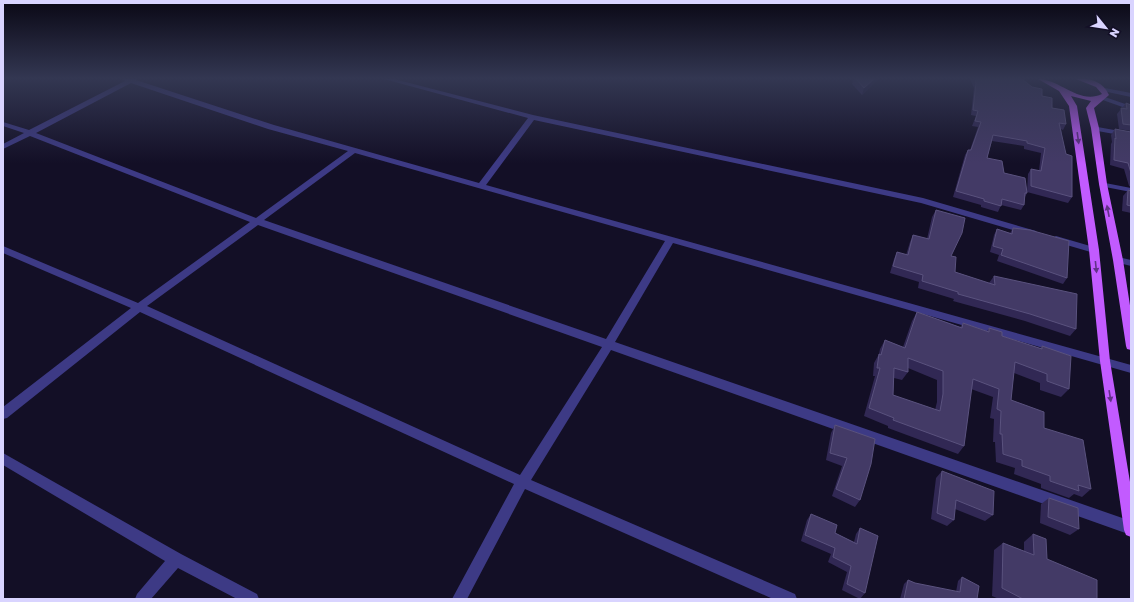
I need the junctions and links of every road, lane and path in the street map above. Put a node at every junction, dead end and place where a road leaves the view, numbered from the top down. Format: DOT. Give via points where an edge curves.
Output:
graph roads {
  1 [pos="79,107"];
  2 [pos="211,107"];
  3 [pos="497,107"];
  4 [pos="1073,107"];
  5 [pos="1090,107"];
  6 [pos="532,116"];
  7 [pos="3,124"];
  8 [pos="1095,128"];
  9 [pos="30,133"];
  10 [pos="1131,135"];
  11 [pos="3,147"];
  12 [pos="355,150"];
  13 [pos="1102,184"];
  14 [pos="480,187"];
  15 [pos="1131,190"];
  16 [pos="257,221"];
  17 [pos="671,239"];
  18 [pos="3,249"];
  19 [pos="1094,250"];
  20 [pos="1118,260"];
  21 [pos="1131,263"];
  22 [pos="139,308"];
  23 [pos="608,344"];
  24 [pos="1131,346"];
  25 [pos="1105,360"];
  26 [pos="1131,369"];
  27 [pos="3,414"];
  28 [pos="3,459"];
  29 [pos="522,482"];
  30 [pos="1131,529"];
  31 [pos="176,559"];
  32 [pos="142,599"];
  33 [pos="252,599"];
  34 [pos="459,599"];
  35 [pos="790,599"];
  1 -- 9 [label="street"];
  2 -- 12 [label="street"];
  3 -- 6 [label="street"];
  4 -- 19 [label="main road, one-way"];
  5 -- 8 [label="main road"];
  6 -- 14 [label="street"];
  6 -- 19 [label="street" via="923,201"];
  7 -- 9 [label="street"];
  8 -- 10 [label="street"];
  8 -- 13 [label="main road"];
  9 -- 11 [label="street"];
  9 -- 16 [label="street"];
  12 -- 14 [label="street"];
  12 -- 16 [label="street"];
  13 -- 15 [label="street"];
  20 -- 13 [label="main road, one-way"];
  14 -- 17 [label="street"];
  16 -- 22 [label="street"];
  16 -- 23 [label="street"];
  17 -- 23 [label="street"];
  17 -- 25 [label="street"];
  18 -- 22 [label="street"];
  19 -- 25 [label="main road, one-way"];
  20 -- 21 [label="street"];
  20 -- 24 [label="main road"];
  22 -- 27 [label="street"];
  22 -- 29 [label="street"];
  23 -- 29 [label="street"];
  23 -- 30 [label="street"];
  25 -- 26 [label="street"];
  25 -- 30 [label="main road, one-way"];
  28 -- 31 [label="street"];
  29 -- 34 [label="street"];
  29 -- 35 [label="street"];
  31 -- 32 [label="street"];
  31 -- 33 [label="street"];
}
